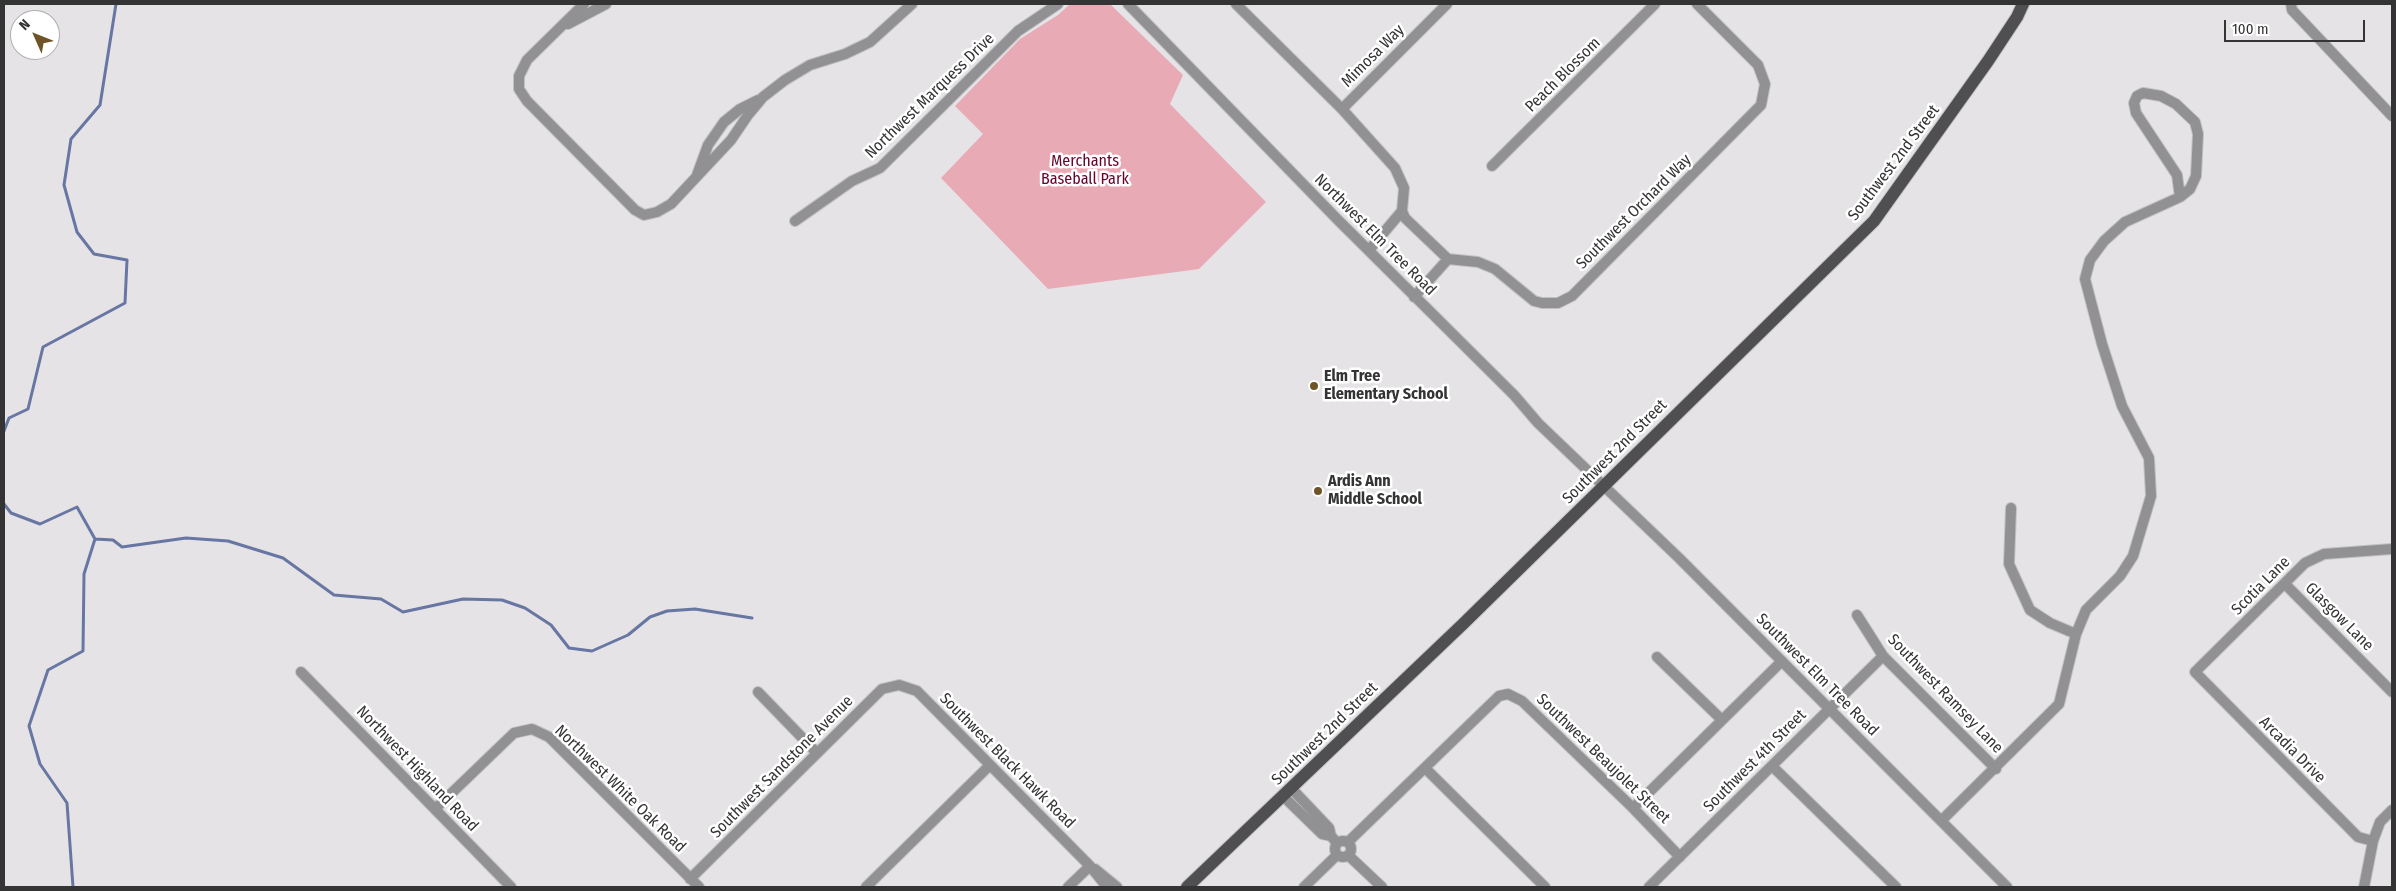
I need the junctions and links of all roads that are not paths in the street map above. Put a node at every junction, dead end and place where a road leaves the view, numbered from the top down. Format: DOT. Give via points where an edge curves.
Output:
graph roads {
  1 [pos="584,4"];
  2 [pos="606,4"];
  3 [pos="912,4"];
  4 [pos="1058,4"];
  5 [pos="1128,4"];
  6 [pos="1447,4"];
  7 [pos="1654,4"];
  8 [pos="1697,4"];
  9 [pos="2023,4"];
  10 [pos="2291,4"];
  11 [pos="1241,6"];
  12 [pos="558,29"];
  13 [pos="763,97"];
  14 [pos="1342,109"];
  15 [pos="2392,116"];
  16 [pos="1492,166"];
  17 [pos="696,178"];
  18 [pos="2180,197"];
  19 [pos="1402,211"];
  20 [pos="794,221"];
  21 [pos="1369,250"];
  22 [pos="1448,259"];
  23 [pos="1414,297"];
  24 [pos="1604,486"];
  25 [pos="2011,508"];
  26 [pos="2392,549"];
  27 [pos="2285,584"];
  28 [pos="1857,615"];
  29 [pos="2076,634"];
  30 [pos="1883,656"];
  31 [pos="1657,657"];
  32 [pos="1782,661"];
  33 [pos="302,672"];
  34 [pos="2195,672"];
  35 [pos="899,685"];
  36 [pos="758,692"];
  37 [pos="2392,692"];
  38 [pos="1830,709"];
  39 [pos="1722,720"];
  40 [pos="817,753"];
  41 [pos="990,765"];
  42 [pos="1772,766"];
  43 [pos="1425,768"];
  44 [pos="1996,769"];
  45 [pos="1287,792"];
  46 [pos="1633,808"];
  47 [pos="435,809"];
  48 [pos="2392,810"];
  49 [pos="1941,821"];
  50 [pos="1334,840"];
  51 [pos="2373,841"];
  52 [pos="1348,842"];
  53 [pos="1336,855"];
  54 [pos="1348,855"];
  55 [pos="1680,857"];
  56 [pos="1090,866"];
  57 [pos="690,878"];
  58 [pos="511,887"];
  59 [pos="699,887"];
  60 [pos="866,887"];
  61 [pos="1068,887"];
  62 [pos="1106,887"];
  63 [pos="1117,887"];
  64 [pos="1187,887"];
  65 [pos="1304,887"];
  66 [pos="1382,887"];
  67 [pos="1545,887"];
  68 [pos="1649,887"];
  69 [pos="1896,887"];
  70 [pos="2007,887"];
  71 [pos="2364,887"];
  1 -- 12 [label="street"];
  2 -- 12 [label="street"];
  3 -- 13 [label="street" via="870,42 810,65"];
  4 -- 20 [label="street, Northwest Marquess Drive" via="1018,31 880,168 852,181"];
  5 -- 21 [label="street, Northwest Elm Tree Road"];
  6 -- 14 [label="street, Mimosa Way"];
  7 -- 16 [label="street, Peach Blossom"];
  8 -- 22 [label="street, Southwest Orchard Way" via="1758,65 1765,84 1761,105 1572,296 1558,303 1534,301 1495,269 1478,262"];
  9 -- 24 [label="main road, Southwest 2nd Street" via="1988,61 1874,221"];
  10 -- 15 [label="street" via="2292,10"];
  11 -- 14 [label="street"];
  12 -- 17 [label="street" via="527,60 519,76 519,89 527,101 635,210 644,215 671,204"];
  13 -- 17 [label="street" via="731,140"];
  13 -- 17 [label="street" via="740,108 724,122 708,145"];
  14 -- 19 [label="street" via="1395,168 1404,188"];
  18 -- 18 [label="street" via="2190,189 2196,176 2198,141 2195,122 2176,104 2143,92 2134,104 2136,113 2177,175"];
  18 -- 29 [label="street" via="2125,222 2104,241 2090,260 2085,279 2122,406 2148,458 2151,496 2133,556 2120,576 2086,610"];
  19 -- 21 [label="street"];
  19 -- 22 [label="street" via="1405,218"];
  21 -- 23 [label="street, Northwest Elm Tree Road"];
  22 -- 23 [label="street"];
  23 -- 24 [label="street, Northwest Elm Tree Road"];
  24 -- 32 [label="street, Southwest Elm Tree Road"];
  24 -- 45 [label="main road, Southwest 2nd Street"];
  25 -- 29 [label="street" via="2009,564 2030,610"];
  26 -- 27 [label="street, Scotia Lane" via="2324,554 2305,563"];
  27 -- 34 [label="street, Scotia Lane"];
  27 -- 37 [label="street, Glasgow Lane"];
  28 -- 30 [label="street, Southwest Ramsey Lane"];
  29 -- 44 [label="street" via="2059,704"];
  30 -- 38 [label="street, Southwest 4th Street"];
  30 -- 44 [label="street, Southwest Ramsey Lane"];
  31 -- 39 [label="street"];
  32 -- 38 [label="street, Southwest Elm Tree Road"];
  32 -- 39 [label="street"];
  33 -- 47 [label="street, Northwest Highland Road"];
  34 -- 51 [label="street, Arcadia Drive" via="2358,837"];
  35 -- 40 [label="street, Southwest Sandstone Avenue" via="882,689"];
  35 -- 41 [label="street, Southwest Black Hawk Road" via="917,691"];
  36 -- 40 [label="street"];
  38 -- 42 [label="street, Southwest 4th Street"];
  38 -- 49 [label="street, Southwest Elm Tree Road"];
  39 -- 46 [label="street"];
  40 -- 57 [label="street, Southwest Sandstone Avenue"];
  41 -- 56 [label="street, Southwest Black Hawk Road"];
  41 -- 60 [label="street"];
  42 -- 55 [label="street, Southwest 4th Street"];
  42 -- 69 [label="street"];
  43 -- 46 [label="street, Southwest Beaujolet Street" via="1499,696 1508,694 1522,700"];
  43 -- 52 [label="street"];
  43 -- 67 [label="street"];
  44 -- 49 [label="street"];
  45 -- 50 [label="street" via="1322,834"];
  45 -- 64 [label="main road, Southwest 2nd Street"];
  46 -- 55 [label="street, Southwest Beaujolet Street"];
  47 -- 57 [label="street, Northwest White Oak Road" via="514,733 532,729 549,737"];
  47 -- 58 [label="street, Northwest Highland Road"];
  48 -- 51 [label="street" via="2380,822"];
  49 -- 70 [label="street, Southwest Elm Tree Road"];
  50 -- 52 [label="street"];
  50 -- 53 [label="street"];
  51 -- 71 [label="street"];
  52 -- 54 [label="street" via="1351,847"];
  53 -- 54 [label="street"];
  53 -- 65 [label="street"];
  54 -- 66 [label="street"];
  55 -- 68 [label="street, Southwest 4th Street"];
  56 -- 61 [label="street"];
  56 -- 62 [label="street, Southwest Black Hawk Road"];
  56 -- 63 [label="street, Southwest Black Hawk Road"];
  57 -- 59 [label="street, Northwest White Oak Road"];
}
